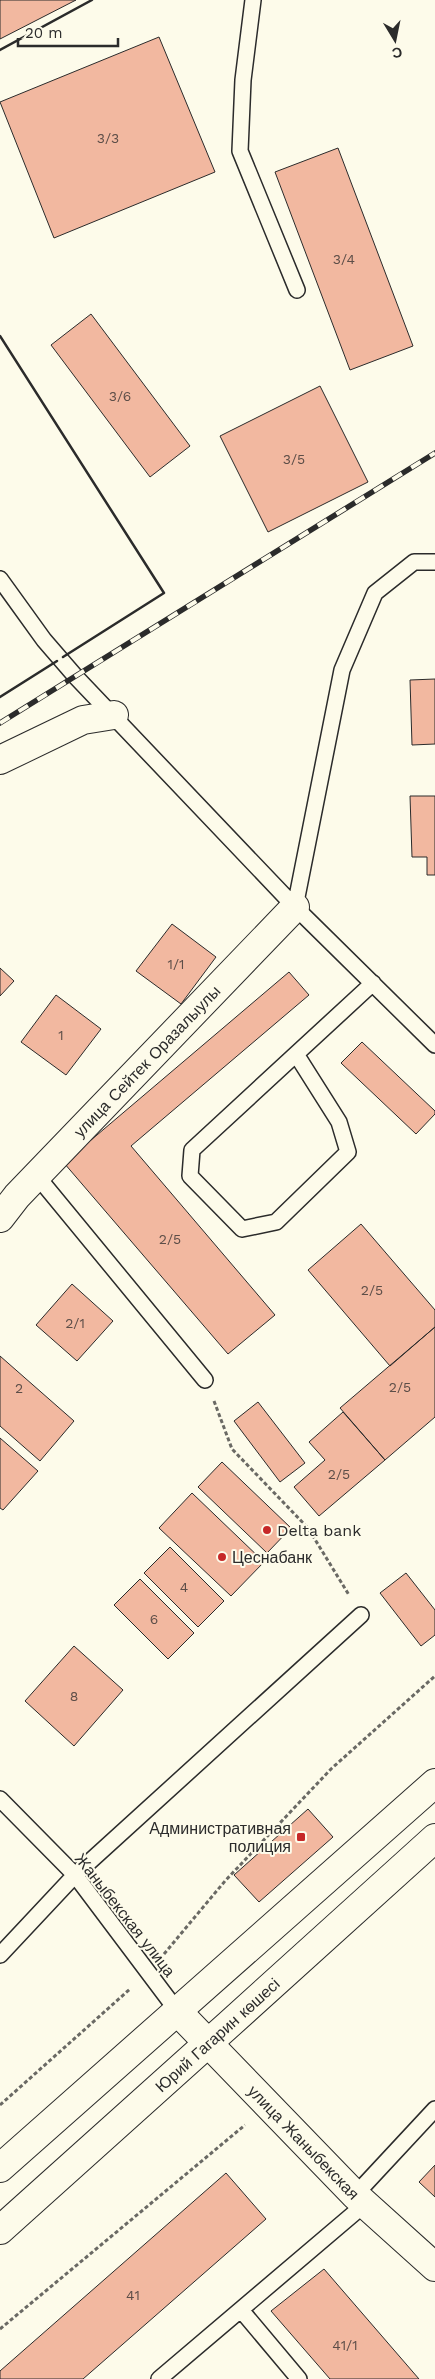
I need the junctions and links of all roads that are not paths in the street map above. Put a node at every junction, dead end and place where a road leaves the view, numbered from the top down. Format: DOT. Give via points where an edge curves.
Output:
graph roads {
  1 [pos="253,0"];
  2 [pos="296,290"];
  3 [pos="435,562"];
  4 [pos="0,579"];
  5 [pos="114,715"];
  6 [pos="0,760"];
  7 [pos="295,907"];
  8 [pos="373,983"];
  9 [pos="435,1045"];
  10 [pos="296,1054"];
  11 [pos="37,1176"];
  12 [pos="0,1218"];
  13 [pos="205,1380"];
  14 [pos="361,1615"];
  15 [pos="435,1783"];
  16 [pos="0,1799"];
  17 [pos="435,1838"];
  18 [pos="75,1875"];
  19 [pos="0,1955"];
  20 [pos="178,2012"];
  21 [pos="209,2044"];
  22 [pos="435,2109"];
  23 [pos="0,2168"];
  24 [pos="360,2199"];
  25 [pos="0,2230"];
  26 [pos="435,2267"];
  27 [pos="241,2310"];
  28 [pos="159,2379"];
  29 [pos="299,2379"];
  1 -- 2 [label="lane" via="243,80 240,150"];
  3 -- 7 [label="lane" via="414,562 375,593 342,670"];
  4 -- 5 [label="lane" via="44,640"];
  5 -- 6 [label="main road" via="83,720"];
  5 -- 7 [label="lane"];
  7 -- 8 [label="lane"];
  7 -- 11 [label="main road, улица Сейтек Оразалыулы"];
  8 -- 9 [label="lane"];
  8 -- 10 [label="lane"];
  10 -- 10 [label="lane" via="192,1150 190,1176 242,1229 276,1222 348,1152 339,1122"];
  11 -- 12 [label="main road, улица Сейтек Оразалыулы"];
  11 -- 13 [label="lane"];
  14 -- 18 [label="lane"];
  15 -- 20 [label="main road"];
  16 -- 18 [label="lane, Жаныбекская улица"];
  17 -- 21 [label="main road, Юрий Гагарин көшесі"];
  18 -- 19 [label="lane"];
  18 -- 20 [label="lane, Жаныбекская улица"];
  20 -- 21 [label="main road, улица Жаныбекская"];
  20 -- 23 [label="main road"];
  21 -- 24 [label="main road, улица Жаныбекская"];
  21 -- 25 [label="main road, Юрий Гагарин көшесі"];
  22 -- 24 [label="lane"];
  24 -- 26 [label="main road, улица Жаныбекская"];
  24 -- 27 [label="lane"];
  27 -- 28 [label="lane"];
  27 -- 29 [label="lane"];
}
